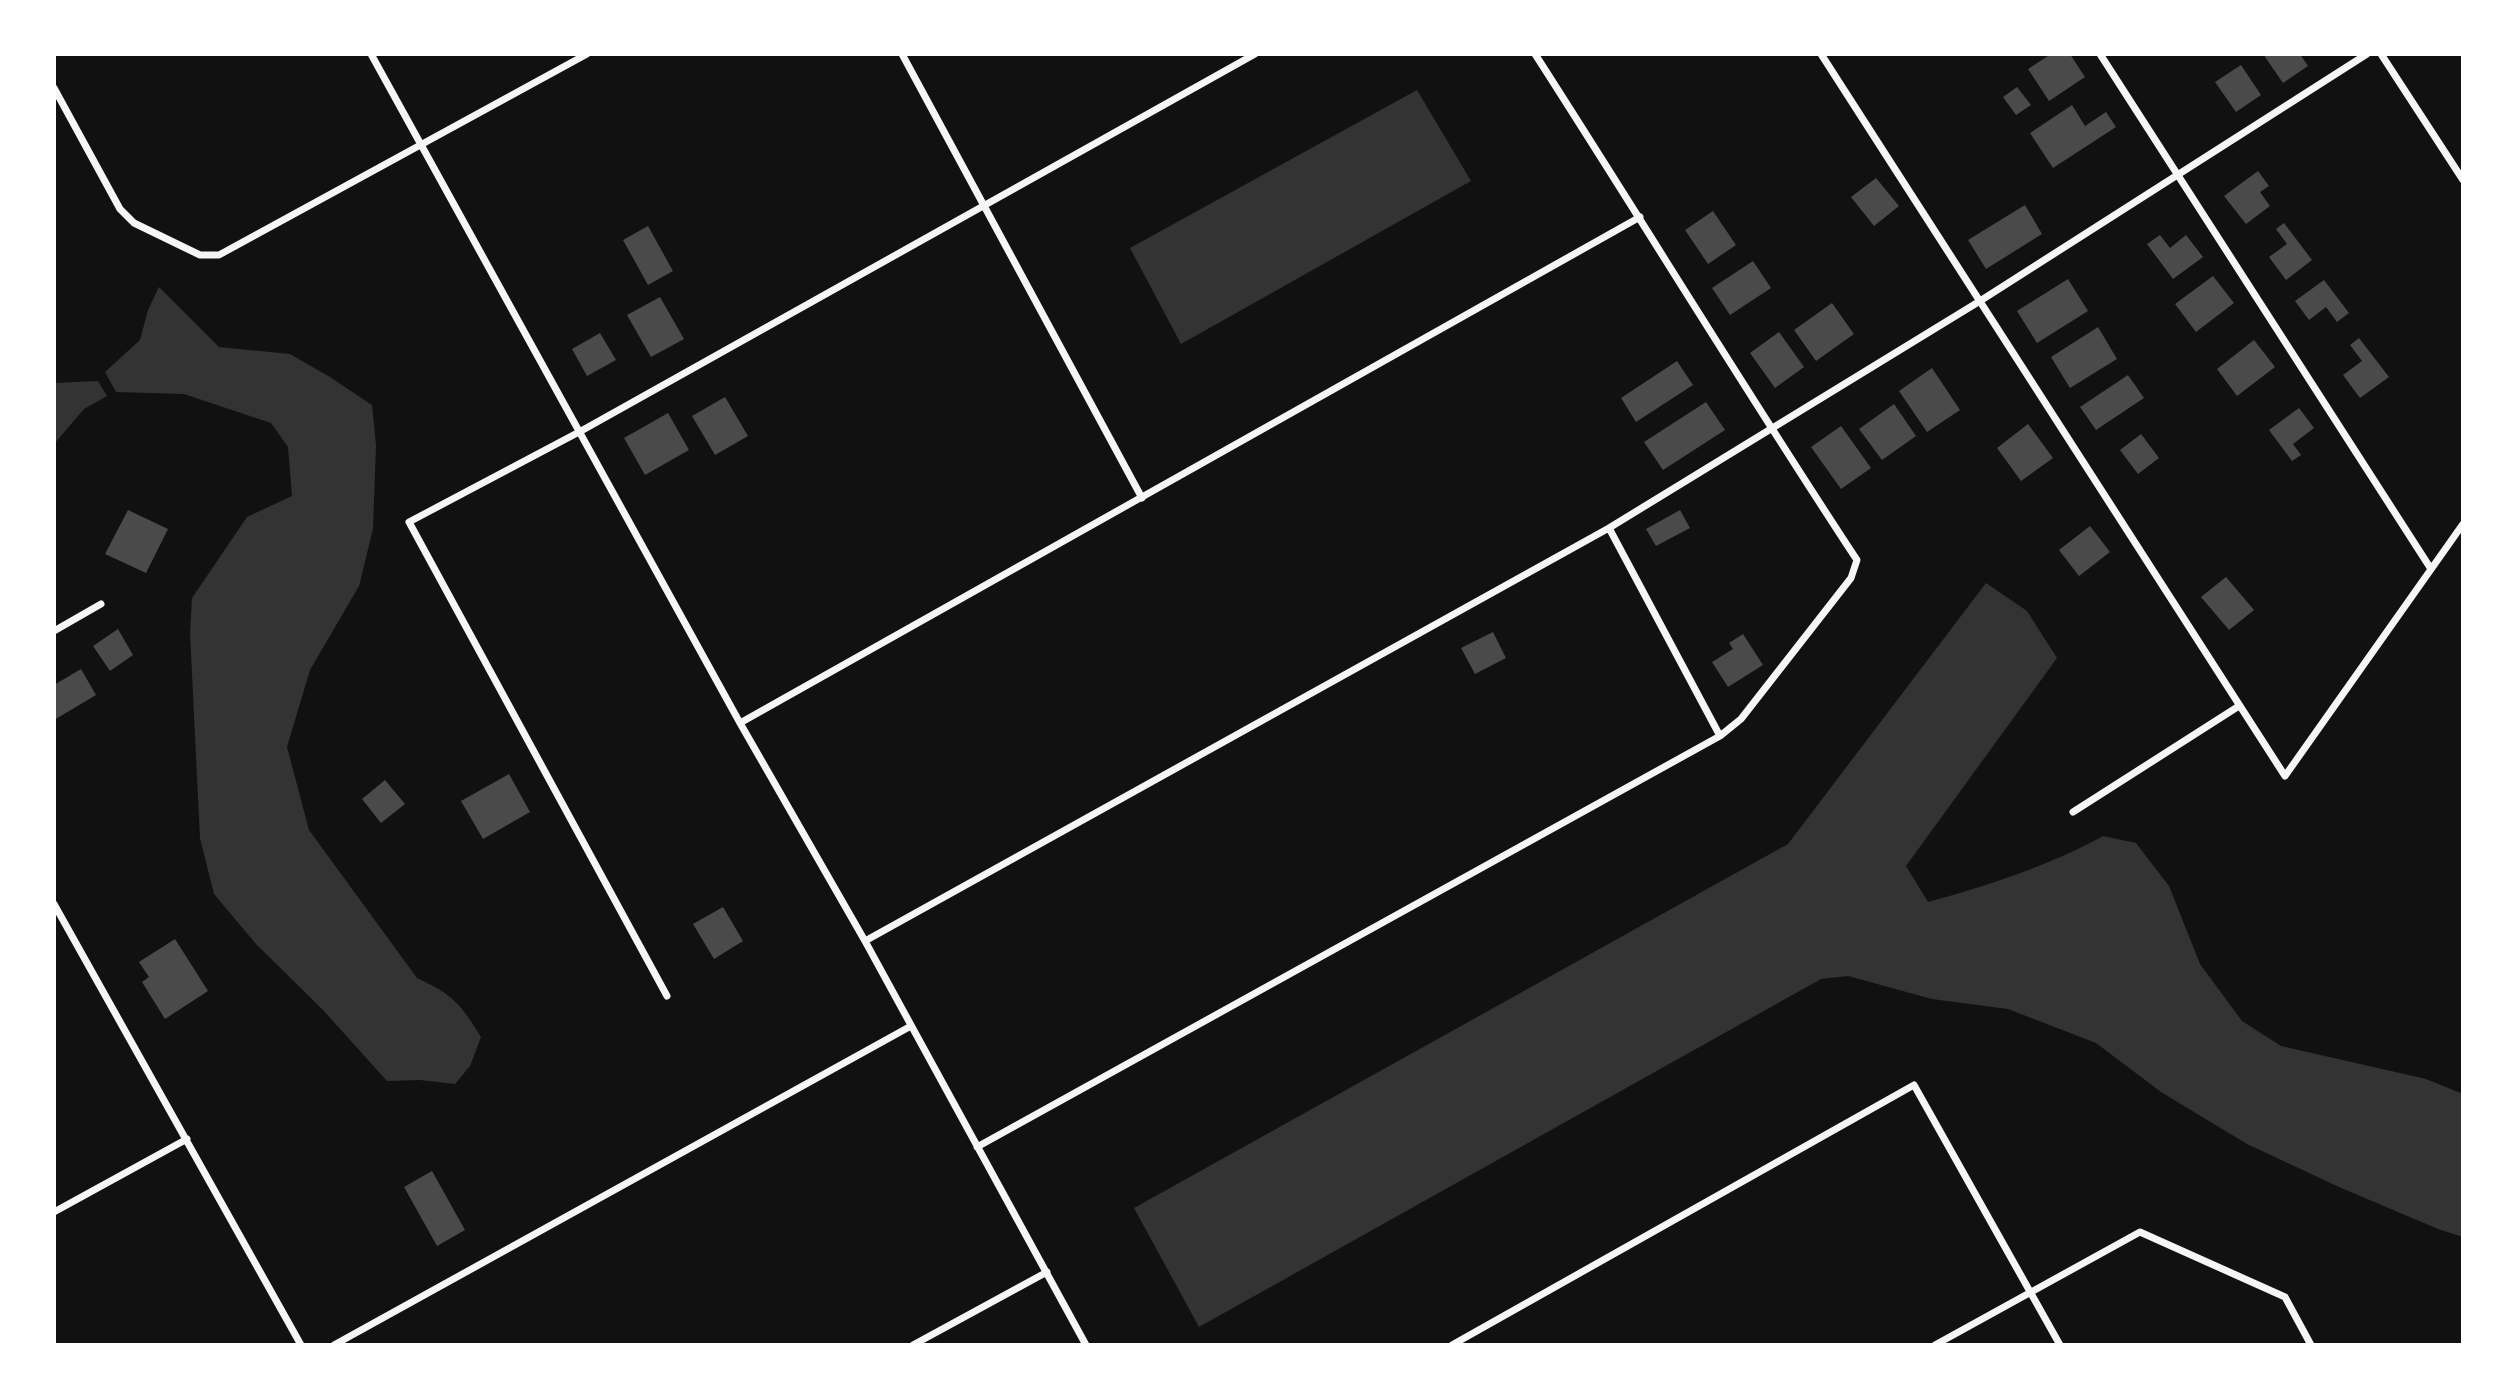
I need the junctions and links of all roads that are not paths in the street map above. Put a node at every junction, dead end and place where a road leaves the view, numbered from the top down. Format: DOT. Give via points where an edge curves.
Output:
graph roads {
  1 [pos="371,54"];
  2 [pos="587,54"];
  3 [pos="902,54"];
  4 [pos="1255,54"];
  5 [pos="1535,54"];
  6 [pos="1821,54"];
  7 [pos="2100,54"];
  8 [pos="2367,54"];
  9 [pos="2381,54"];
  10 [pos="54,88"];
  11 [pos="422,145"];
  12 [pos="2177,175"];
  13 [pos="2463,180"];
  14 [pos="985,204"];
  15 [pos="1640,217"];
  16 [pos="1980,302"];
  17 [pos="1771,429"];
  18 [pos="581,432"];
  19 [pos="1142,498"];
  20 [pos="2463,524"];
  21 [pos="1608,528"];
  22 [pos="2431,569"];
  23 [pos="101,604"];
  24 [pos="54,631"];
  25 [pos="2238,706"];
  26 [pos="740,723"];
  27 [pos="1720,736"];
  28 [pos="2073,812"];
  29 [pos="54,904"];
  30 [pos="63,919"];
  31 [pos="54,924"];
  32 [pos="865,941"];
  33 [pos="667,996"];
  34 [pos="911,1026"];
  35 [pos="187,1139"];
  36 [pos="977,1147"];
  37 [pos="54,1212"];
  38 [pos="1047,1272"];
  39 [pos="2031,1292"];
  40 [pos="301,1345"];
  41 [pos="334,1345"];
  42 [pos="913,1345"];
  43 [pos="1086,1345"];
  44 [pos="1452,1345"];
  45 [pos="1936,1345"];
  46 [pos="2060,1345"];
  47 [pos="2311,1345"];
  1 -- 11 [label="street"];
  2 -- 11 [label="street"];
  3 -- 14 [label="street"];
  4 -- 14 [label="street"];
  5 -- 15 [label="street"];
  6 -- 16 [label="street"];
  7 -- 12 [label="street"];
  8 -- 12 [label="street"];
  9 -- 13 [label="street"];
  10 -- 11 [label="street" via="120,209 134,223 200,255 219,255"];
  11 -- 18 [label="street"];
  12 -- 16 [label="street"];
  12 -- 22 [label="street"];
  14 -- 18 [label="street"];
  14 -- 19 [label="street"];
  15 -- 17 [label="street"];
  15 -- 19 [label="street"];
  16 -- 17 [label="street"];
  16 -- 25 [label="street"];
  17 -- 21 [label="street"];
  17 -- 27 [label="street" via="1857,560 1852,578 1750,709"];
  18 -- 26 [label="street"];
  18 -- 33 [label="street" via="409,522"];
  19 -- 26 [label="street"];
  20 -- 22 [label="street"];
  21 -- 27 [label="street"];
  21 -- 32 [label="street"];
  22 -- 25 [label="street" via="2285,776"];
  23 -- 24 [label="street"];
  25 -- 28 [label="street"];
  26 -- 32 [label="street"];
  27 -- 36 [label="street"];
  29 -- 30 [label="street"];
  30 -- 31 [label="street"];
  30 -- 35 [label="street"];
  32 -- 34 [label="street"];
  34 -- 36 [label="street"];
  34 -- 41 [label="street"];
  35 -- 37 [label="street"];
  35 -- 40 [label="street"];
  36 -- 38 [label="street"];
  38 -- 42 [label="street"];
  38 -- 43 [label="street"];
  39 -- 44 [label="street" via="1914,1085"];
  39 -- 45 [label="street"];
  39 -- 46 [label="street"];
  39 -- 47 [label="street" via="2140,1233 2285,1297"];
}
